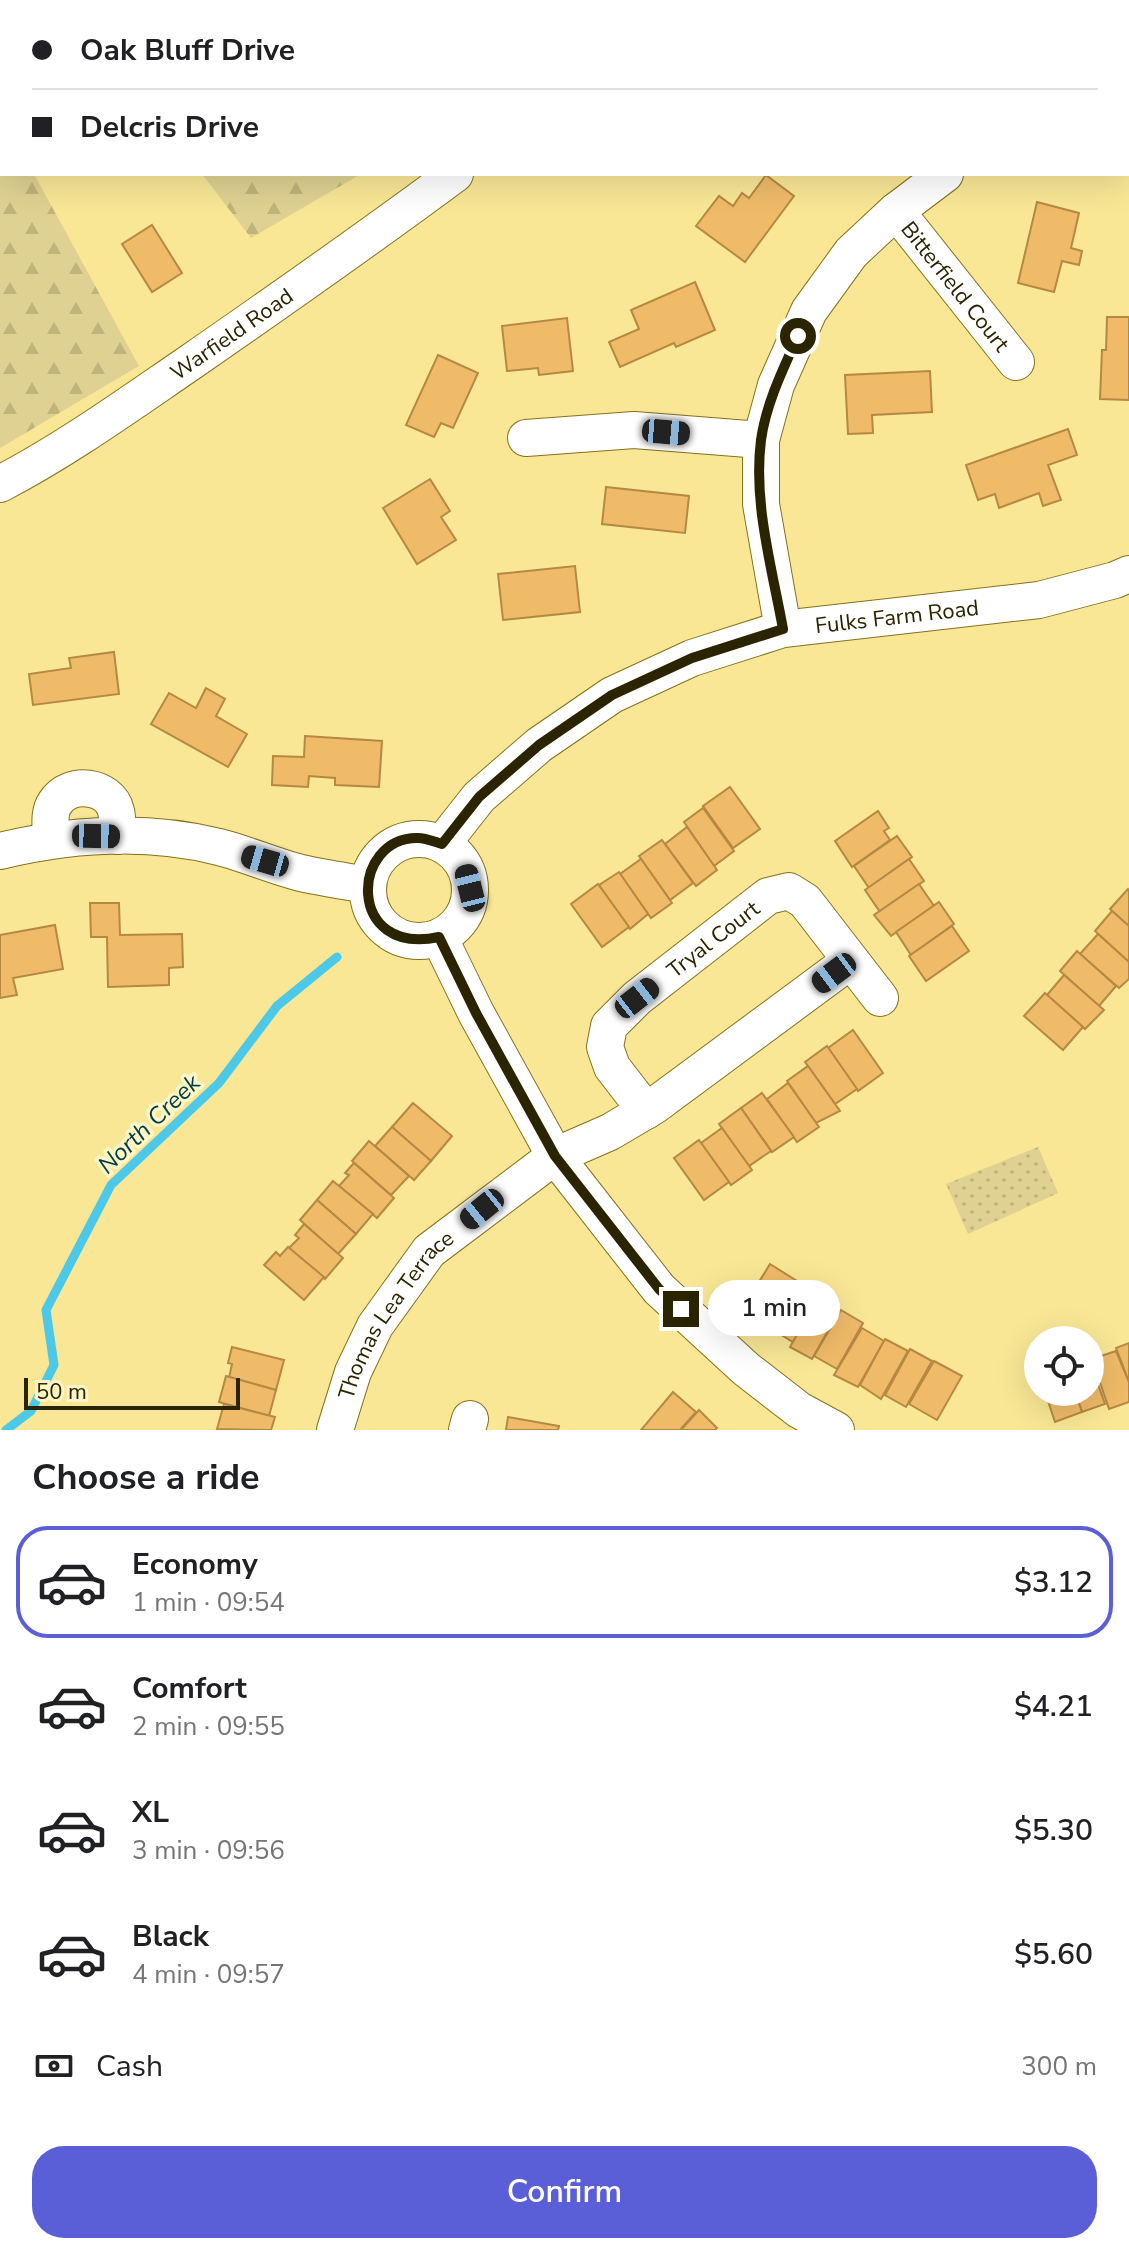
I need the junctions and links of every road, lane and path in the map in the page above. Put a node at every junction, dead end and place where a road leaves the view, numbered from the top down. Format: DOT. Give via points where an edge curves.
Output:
graph roads {
  1 [pos="452,176"];
  2 [pos="942,176"];
  3 [pos="896,211"];
  4 [pos="1016,362"];
  5 [pos="526,438"];
  6 [pos="761,440"];
  7 [pos="0,484"];
  8 [pos="1129,574"];
  9 [pos="783,629"];
  10 [pos="118,836"];
  11 [pos="51,840"];
  12 [pos="442,844"];
  13 [pos="0,851"];
  14 [pos="368,885"];
  15 [pos="439,937"];
  16 [pos="850,961"];
  17 [pos="880,998"];
  18 [pos="646,1111"];
  19 [pos="555,1156"];
  20 [pos="335,1430"];
  21 [pos="836,1430"];
  1 -- 7 [label="street, Warfield Road" via="168,378 49,458"];
  2 -- 3 [label="street"];
  3 -- 4 [label="street, Bitterfield Court"];
  3 -- 6 [label="street" via="851,253 809,311 776,385"];
  5 -- 6 [label="street" via="634,430"];
  6 -- 9 [label="street" via="761,504"];
  8 -- 9 [label="street, Fulks Farm Road" via="1039,600"];
  9 -- 12 [label="street, Fulks Farm Road" via="692,658 612,695 539,745 479,797"];
  10 -- 11 [label="street"];
  10 -- 11 [label="street" via="110,798 88,789 73,790 54,804"];
  10 -- 14 [label="street" via="217,847 298,872"];
  11 -- 13 [label="street"];
  12 -- 14 [label="street" via="419,838 393,845 377,860"];
  12 -- 15 [label="street" via="457,855 470,888 456,925"];
  14 -- 15 [label="street" via="374,915 385,929 420,941"];
  15 -- 19 [label="street"];
  16 -- 17 [label="street, Tryal Court"];
  16 -- 18 [label="street"];
  16 -- 18 [label="street, Tryal Court" via="805,901 789,891 768,896 609,1026 605,1047 612,1067"];
  18 -- 19 [label="street"];
  19 -- 20 [label="street, Thomas Lea Terrace" via="429,1251 375,1326 353,1372"];
  19 -- 21 [label="street" via="659,1289 746,1369 799,1410"];
}
